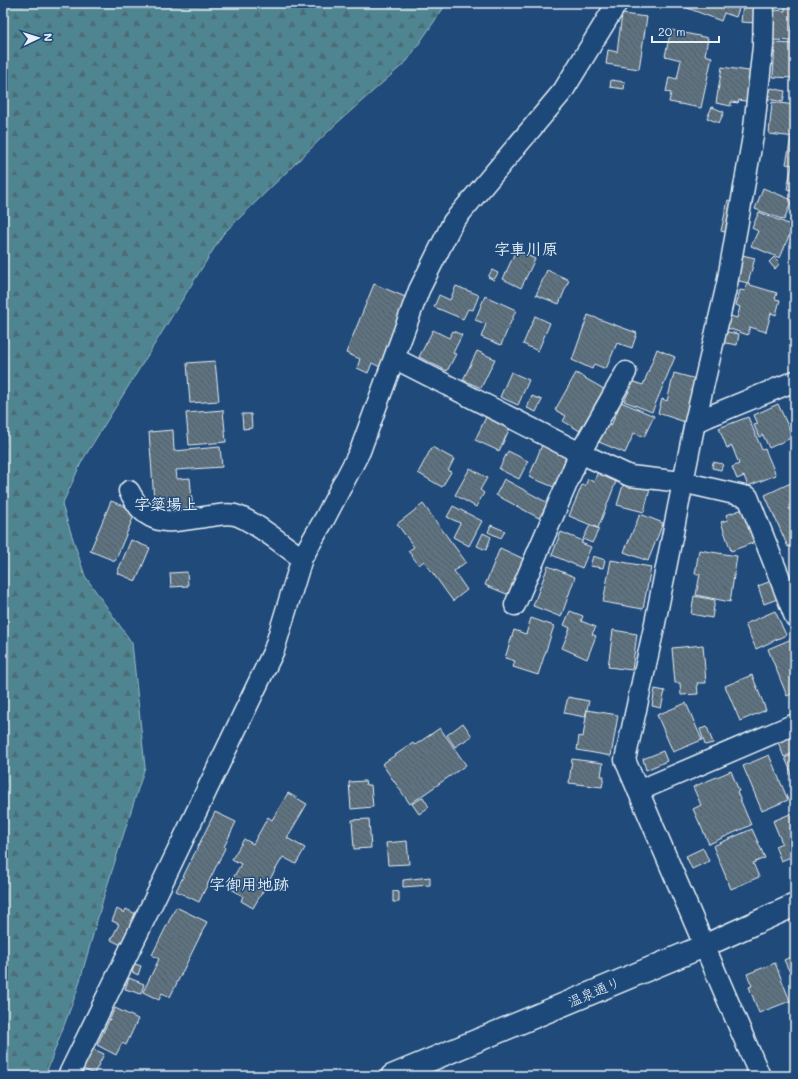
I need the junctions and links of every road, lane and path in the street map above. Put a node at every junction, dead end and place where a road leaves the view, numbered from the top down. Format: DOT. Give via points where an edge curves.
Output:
graph roads {
  1 [pos="616,3"];
  2 [pos="764,3"];
  3 [pos="394,358"];
  4 [pos="626,372"];
  5 [pos="795,381"];
  6 [pos="695,422"];
  7 [pos="580,453"];
  8 [pos="682,482"];
  9 [pos="129,491"];
  10 [pos="302,558"];
  11 [pos="515,605"];
  12 [pos="795,617"];
  13 [pos="795,724"];
  14 [pos="638,791"];
  15 [pos="795,905"];
  16 [pos="704,946"];
  17 [pos="68,1076"];
  18 [pos="392,1076"];
  19 [pos="760,1076"];
  1 -- 3 [label="street" via="563,91 453,222 419,290"];
  2 -- 6 [label="street" via="763,46 753,136 727,284"];
  3 -- 7 [label="street"];
  3 -- 10 [label="street" via="360,451"];
  4 -- 7 [label="street"];
  5 -- 6 [label="street"];
  6 -- 8 [label="street"];
  7 -- 8 [label="street" via="630,476"];
  7 -- 11 [label="street"];
  8 -- 12 [label="street" via="748,497"];
  8 -- 14 [label="street" via="655,623 624,760"];
  9 -- 10 [label="street" via="139,508 160,521 234,515 246,519"];
  10 -- 17 [label="street" via="274,650"];
  13 -- 14 [label="street"];
  14 -- 16 [label="street"];
  15 -- 16 [label="street, 温泉通り"];
  16 -- 18 [label="street, 温泉通り"];
  16 -- 19 [label="street"];
}
